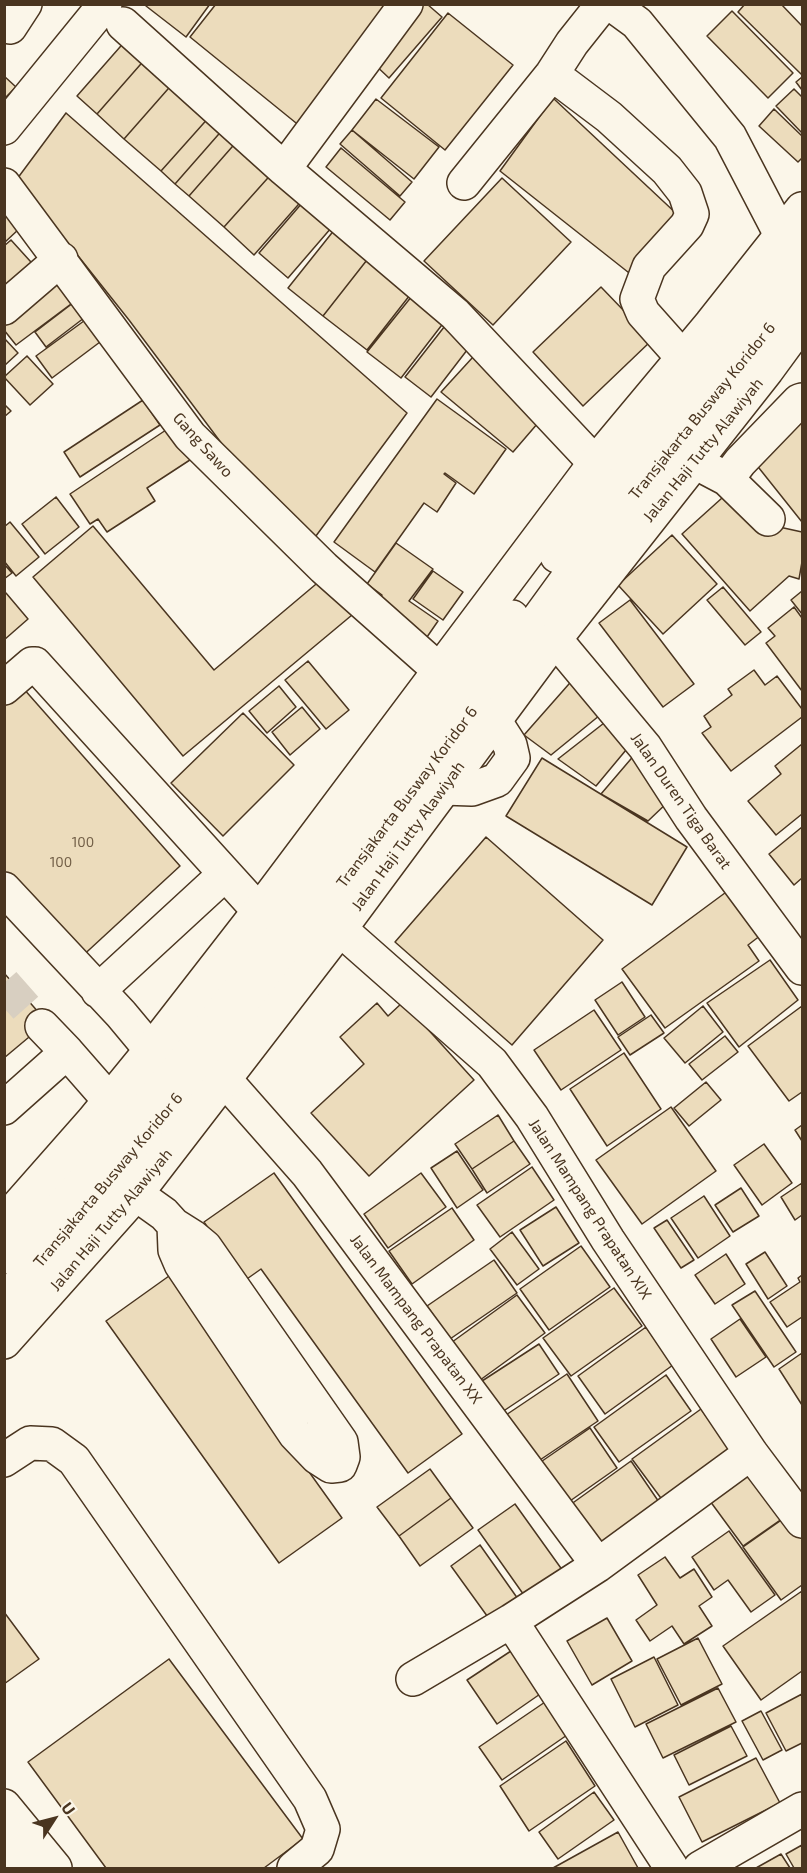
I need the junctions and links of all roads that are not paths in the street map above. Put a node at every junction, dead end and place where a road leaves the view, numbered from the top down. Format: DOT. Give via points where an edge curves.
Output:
graph roads {
  1 [pos="25,4"];
  2 [pos="406,4"];
  3 [pos="603,4"];
  4 [pos="611,4"];
  5 [pos="114,14"];
  6 [pos="641,14"];
  7 [pos="4,22"];
  8 [pos="552,74"];
  9 [pos="4,128"];
  10 [pos="285,170"];
  11 [pos="464,183"];
  12 [pos="4,185"];
  13 [pos="802,209"];
  14 [pos="61,259"];
  15 [pos="797,260"];
  16 [pos="4,308"];
  17 [pos="802,322"];
  18 [pos="683,358"];
  19 [pos="802,400"];
  20 [pos="693,462"];
  21 [pos="595,463"];
  22 [pos="727,479"];
  23 [pos="768,519"];
  24 [pos="555,639"];
  25 [pos="440,670"];
  26 [pos="4,688"];
  27 [pos="225,874"];
  28 [pos="4,889"];
  29 [pos="259,911"];
  30 [pos="340,929"];
  31 [pos="802,968"];
  32 [pos="98,991"];
  33 [pos="42,1026"];
  34 [pos="151,1050"];
  35 [pos="67,1052"];
  36 [pos="225,1080"];
  37 [pos="110,1100"];
  38 [pos="4,1108"];
  39 [pos="136,1194"];
  40 [pos="4,1222"];
  41 [pos="174,1225"];
  42 [pos="4,1257"];
  43 [pos="4,1302"];
  44 [pos="4,1342"];
  45 [pos="751,1453"];
  46 [pos="4,1460"];
  47 [pos="802,1521"];
  48 [pos="598,1565"];
  49 [pos="511,1621"];
  50 [pos="412,1679"];
  51 [pos="4,1806"];
  52 [pos="802,1809"];
  53 [pos="4,1846"];
  54 [pos="685,1868"];
  55 [pos="23,1869"];
  56 [pos="55,1869"];
  57 [pos="294,1869"];
  1 -- 7 [label="street" via="10,27"];
  2 -- 10 [label="street"];
  3 -- 8 [label="street"];
  4 -- 6 [label="street"];
  5 -- 9 [label="street"];
  5 -- 10 [label="street"];
  6 -- 15 [label="street" via="730,137"];
  8 -- 11 [label="street"];
  8 -- 18 [label="street" via="609,117 667,170 685,194 692,213 687,225 649,267 637,299 642,313"];
  10 -- 21 [label="street" via="455,314"];
  12 -- 14 [label="street, Gang Sawo"];
  13 -- 15 [label="street"];
  14 -- 16 [label="street"];
  14 -- 25 [label="street, Gang Sawo" via="190,436 324,568"];
  15 -- 18 [label="street"];
  15 -- 42 [label="street, Transjakarta Busway Koridor 6" via="676,402 595,505 191,1042"];
  15 -- 43 [label="street, Transjakarta Busway Koridor 6" via="496,678 228,1035 129,1158"];
  17 -- 20 [label="street, Jalan Haji Tutty Alawiyah"];
  18 -- 21 [label="street"];
  19 -- 22 [label="street"];
  20 -- 22 [label="street"];
  20 -- 24 [label="street, Jalan Haji Tutty Alawiyah"];
  21 -- 25 [label="street"];
  22 -- 23 [label="street"];
  24 -- 30 [label="street, Jalan Haji Tutty Alawiyah"];
  24 -- 31 [label="street, Jalan Duren Tiga Barat" via="645,747 691,818"];
  25 -- 29 [label="street"];
  26 -- 27 [label="street" via="35,664"];
  27 -- 29 [label="street"];
  27 -- 32 [label="street"];
  28 -- 32 [label="street"];
  29 -- 34 [label="street"];
  30 -- 36 [label="street, Jalan Haji Tutty Alawiyah"];
  30 -- 45 [label="street, Jalan Mampang Prapatan XIX" via="492,1063 532,1117 608,1240"];
  32 -- 34 [label="street"];
  33 -- 35 [label="street"];
  34 -- 37 [label="street"];
  35 -- 37 [label="street"];
  35 -- 38 [label="street"];
  36 -- 39 [label="street, Jalan Haji Tutty Alawiyah"];
  36 -- 48 [label="street, Jalan Mampang Prapatan XX" via="307,1173"];
  37 -- 40 [label="street"];
  39 -- 41 [label="street"];
  39 -- 44 [label="street, Jalan Haji Tutty Alawiyah"];
  41 -- 41 [label="street" via="205,1247 341,1442 340,1465 331,1466 317,1457 296,1434 181,1264 175,1250"];
  45 -- 47 [label="street, Jalan Mampang Prapatan XIX"];
  45 -- 48 [label="street"];
  46 -- 57 [label="street" via="30,1443 52,1444 74,1460 310,1799 323,1829 317,1849"];
  48 -- 49 [label="street"];
  49 -- 50 [label="street"];
  49 -- 54 [label="street"];
  51 -- 56 [label="street"];
  52 -- 54 [label="street"];
  53 -- 55 [label="street"];
}
